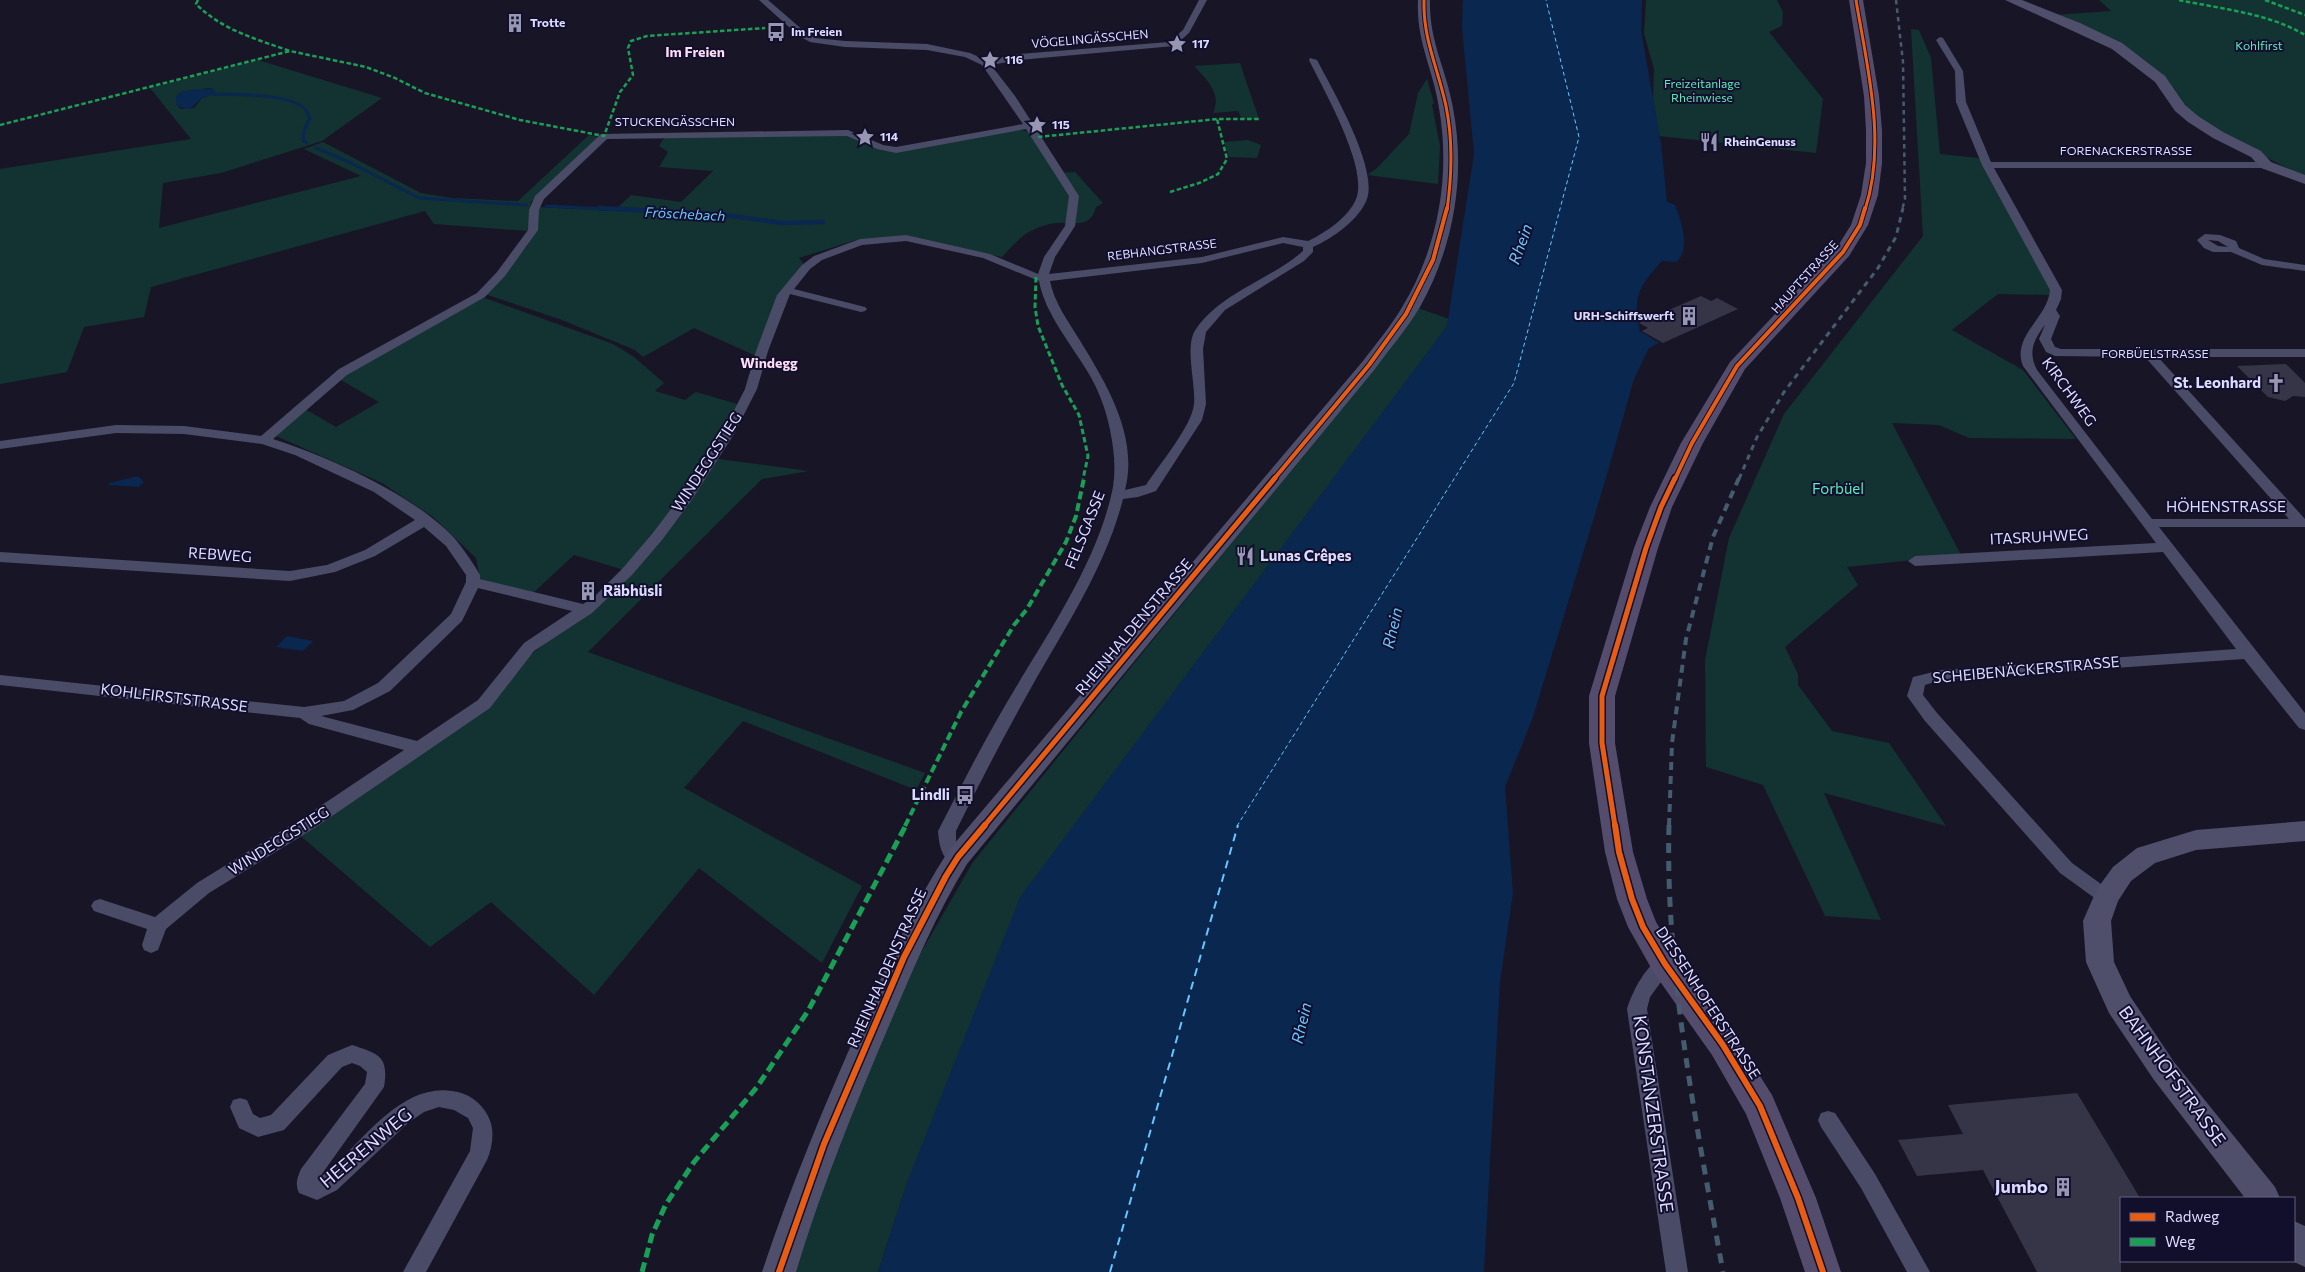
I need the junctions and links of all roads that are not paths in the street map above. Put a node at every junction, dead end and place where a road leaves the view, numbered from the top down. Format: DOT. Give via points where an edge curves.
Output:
graph roads {
  1 [pos="763,0"];
  2 [pos="1203,0"];
  3 [pos="1424,0"];
  4 [pos="1856,0"];
  5 [pos="2011,0"];
  6 [pos="1940,40"];
  7 [pos="1313,60"];
  8 [pos="985,63"];
  9 [pos="1028,126"];
  10 [pos="2266,164"];
  11 [pos="1987,165"];
  12 [pos="2305,180"];
  13 [pos="1308,245"];
  14 [pos="2232,249"];
  15 [pos="2305,268"];
  16 [pos="1044,278"];
  17 [pos="786,290"];
  18 [pos="861,309"];
  19 [pos="2050,310"];
  20 [pos="2149,354"];
  21 [pos="2305,354"];
  22 [pos="1716,403"];
  23 [pos="264,440"];
  24 [pos="0,445"];
  25 [pos="1119,495"];
  26 [pos="425,520"];
  27 [pos="2147,523"];
  28 [pos="2302,523"];
  29 [pos="2166,547"];
  30 [pos="0,557"];
  31 [pos="1915,561"];
  32 [pos="473,582"];
  33 [pos="587,610"];
  34 [pos="2248,653"];
  35 [pos="0,680"];
  36 [pos="304,713"];
  37 [pos="2305,724"];
  38 [pos="419,748"];
  39 [pos="2305,831"];
  40 [pos="958,857"];
  41 [pos="2106,897"];
  42 [pos="100,906"];
  43 [pos="158,926"];
  44 [pos="151,945"];
  45 [pos="1665,964"];
  46 [pos="240,1107"];
  47 [pos="1828,1120"];
  48 [pos="2263,1197"];
  49 [pos="2295,1238"];
  50 [pos="2305,1251"];
  51 [pos="414,1272"];
  52 [pos="779,1272"];
  53 [pos="1677,1272"];
  54 [pos="1823,1272"];
  55 [pos="1919,1272"];
  1 -- 8 [label="street" via="802,34 814,40 927,47 960,53"];
  2 -- 8 [label="street, VÖGELINGÄSSCHEN" via="1184,35 1171,44 1019,57"];
  3 -- 40 [label="main road, RHEINHALDENSTRASSE" via="1425,37 1446,102 1453,158 1444,222 1431,264 1411,306 1369,365"];
  4 -- 22 [label="main road, HAUPTSTRASSE" via="1873,120 1872,180 1866,213 1854,238 1737,366"];
  5 -- 10 [label="main road" via="2076,26 2129,54 2160,78 2180,108 2192,119 2256,154"];
  6 -- 11 [label="street, KIRCHWEG" via="1959,71 1961,102"];
  7 -- 13 [label="street" via="1351,137 1364,176 1362,198 1347,217 1328,234"];
  8 -- 9 [label="street"];
  9 -- 16 [label="street" via="1074,196 1070,226 1045,268"];
  9 -- 23 [label="street, STUCKENGÄSSCHEN" via="896,150 880,147 848,133 604,136 539,198 534,210 533,230 481,295 343,372"];
  10 -- 11 [label="street, FORENACKERSTRASSE"];
  10 -- 12 [label="main road"];
  11 -- 19 [label="street, KIRCHWEG" via="2054,286 2056,297"];
  13 -- 16 [label="street, REBHANGSTRASSE" via="1283,240 1202,260"];
  13 -- 25 [label="street" via="1308,252 1300,259 1221,308 1200,332 1197,349 1200,404 1196,420 1151,488"];
  14 -- 15 [label="street" via="2262,262"];
  16 -- 17 [label="street, WINDEGGSTIEG" via="986,256 906,238 860,242 818,258"];
  16 -- 25 [label="street, FELSGASSE" via="1052,301 1102,386 1114,419 1121,458"];
  17 -- 18 [label="street"];
  17 -- 33 [label="street, WINDEGGSTIEG" via="751,389 728,434 649,547 628,572"];
  19 -- 20 [label="street, FORBÜELSTRASSE" via="2054,316 2045,339 2054,352"];
  19 -- 27 [label="street, KIRCHWEG" via="2026,347 2031,371"];
  20 -- 21 [label="street, FORBÜELSTRASSE"];
  20 -- 28 [label="street"];
  22 -- 45 [label="main road, DIESSENHOFERSTRASSE" via="1692,443 1661,507 1602,696 1602,743 1619,852 1640,920"];
  23 -- 24 [label="street" via="184,430 116,428"];
  23 -- 26 [label="street" via="300,452 379,489"];
  25 -- 40 [label="street, FELSGASSE" via="1096,556 947,831 948,848"];
  26 -- 30 [label="street, REBWEG" via="370,554 330,569 290,576"];
  26 -- 32 [label="street" via="451,543 472,575"];
  27 -- 28 [label="street, HÖHENSTRASSE"];
  27 -- 29 [label="street, KIRCHWEG"];
  29 -- 31 [label="street, ITASRUHWEG"];
  29 -- 34 [label="street, KIRCHWEG"];
  32 -- 33 [label="street"];
  32 -- 36 [label="street, KOHLFIRSTSTRASSE" via="457,617 384,687 347,706"];
  33 -- 38 [label="street, WINDEGGSTIEG" via="529,647 484,704"];
  34 -- 37 [label="street, KIRCHWEG"];
  34 -- 41 [label="street, SCHEIBENÄCKERSTRASSE" via="1941,675 1918,681 1915,696 1931,717 2066,868"];
  35 -- 36 [label="street, KOHLFIRSTSTRASSE"];
  36 -- 38 [label="street" via="315,720"];
  38 -- 43 [label="street, WINDEGGSTIEG" via="310,822 203,888"];
  39 -- 41 [label="main road, BAHNHOFSTRASSE" via="2196,840 2146,855 2122,874"];
  40 -- 52 [label="main road, RHEINHALDENSTRASSE" via="923,915 865,1046 790,1235"];
  41 -- 48 [label="main road, BAHNHOFSTRASSE" via="2097,921 2100,962 2120,1004 2164,1070"];
  42 -- 43 [label="street"];
  43 -- 44 [label="street, WINDEGGSTIEG"];
  45 -- 53 [label="street, KONSTANZERSTRASSE" via="1641,994 1637,1009"];
  45 -- 54 [label="main road, DIESSENHOFERSTRASSE" via="1723,1045 1760,1106 1798,1198"];
  46 -- 51 [label="street, HEERENWEG" via="246,1121 258,1128 267,1126 277,1123 335,1061 352,1054 367,1059 377,1069 374,1087 308,1176 306,1186 317,1190 330,1183 400,1116 418,1104 439,1098 458,1100 474,1111 483,1127 480,1153"];
  47 -- 55 [label="street" via="1868,1181"];
  49 -- 50 [label="main road"];
}
